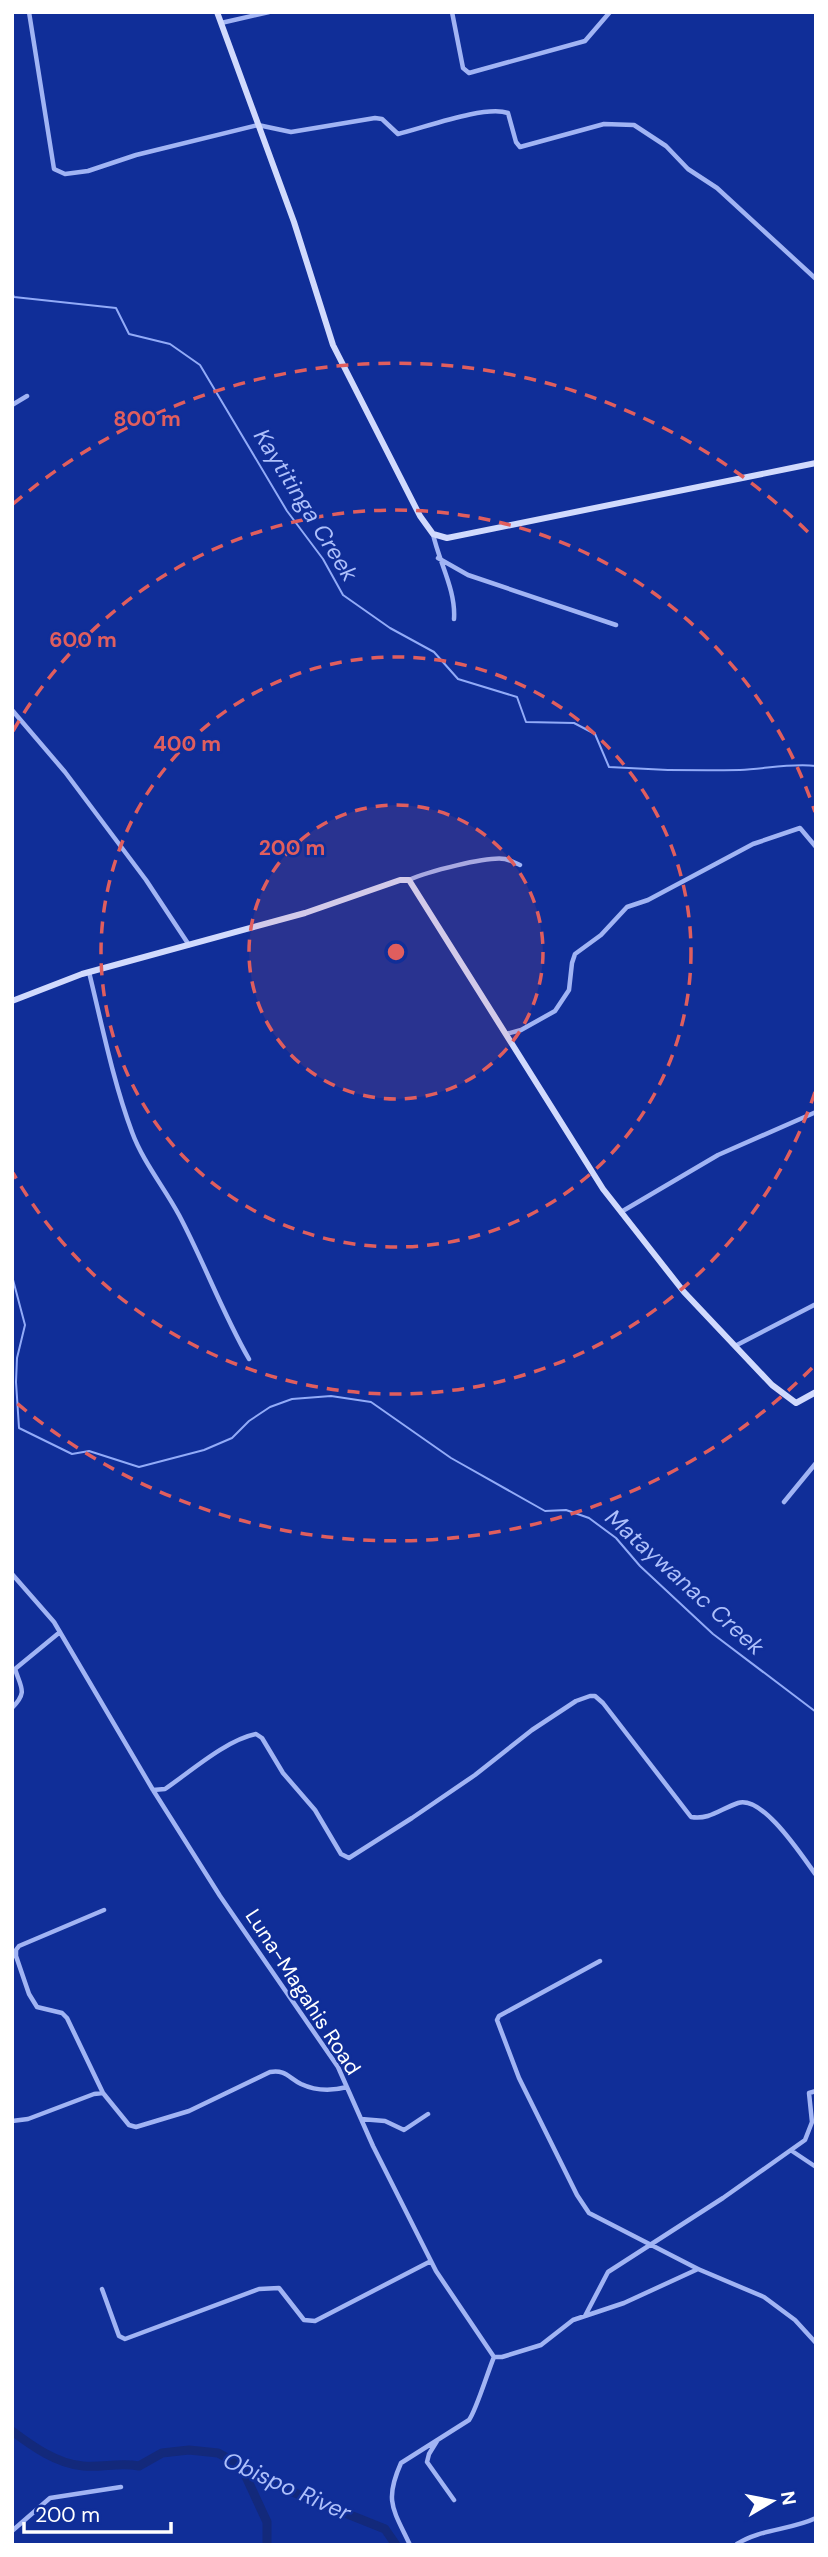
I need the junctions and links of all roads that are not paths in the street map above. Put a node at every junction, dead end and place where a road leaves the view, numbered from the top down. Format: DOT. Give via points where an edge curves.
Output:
graph roads {
  1 [pos="29,12"];
  2 [pos="217,12"];
  3 [pos="270,12"];
  4 [pos="452,12"];
  5 [pos="610,12"];
  6 [pos="221,23"];
  7 [pos="258,125"];
  8 [pos="816,279"];
  9 [pos="27,396"];
  10 [pos="12,405"];
  11 [pos="816,463"];
  12 [pos="433,534"];
  13 [pos="438,558"];
  14 [pos="454,619"];
  15 [pos="616,625"];
  16 [pos="12,710"];
  17 [pos="816,846"];
  18 [pos="520,865"];
  19 [pos="408,880"];
  20 [pos="189,944"];
  21 [pos="89,972"];
  22 [pos="12,1001"];
  23 [pos="506,1034"];
  24 [pos="816,1112"];
  25 [pos="621,1212"];
  26 [pos="816,1304"];
  27 [pos="736,1346"];
  28 [pos="250,1359"];
  29 [pos="816,1392"];
  30 [pos="816,1463"];
  31 [pos="784,1502"];
  32 [pos="12,1574"];
  33 [pos="60,1632"];
  34 [pos="12,1708"];
  35 [pos="153,1790"];
  36 [pos="816,1875"];
  37 [pos="104,1910"];
  38 [pos="14,1956"];
  39 [pos="600,1961"];
  40 [pos="347,2087"];
  41 [pos="816,2091"];
  42 [pos="103,2094"];
  43 [pos="428,2114"];
  44 [pos="361,2119"];
  45 [pos="12,2121"];
  46 [pos="792,2151"];
  47 [pos="816,2167"];
  48 [pos="649,2244"];
  49 [pos="431,2260"];
  50 [pos="698,2269"];
  51 [pos="102,2289"];
  52 [pos="584,2316"];
  53 [pos="816,2343"];
  54 [pos="494,2357"];
  55 [pos="440,2437"];
  56 [pos="121,2487"];
  57 [pos="454,2500"];
  58 [pos="816,2518"];
  59 [pos="12,2531"];
  60 [pos="737,2544"];
  61 [pos="410,2545"];
  1 -- 7 [label="street" via="54,169 65,174 88,171"];
  2 -- 6 [label="street"];
  3 -- 6 [label="street"];
  4 -- 5 [label="street" via="463,68 469,73 585,41"];
  6 -- 7 [label="street"];
  7 -- 8 [label="street" via="291,132 382,118 398,134 502,111 508,113 520,147 604,124 634,125 717,188"];
  7 -- 12 [label="street" via="333,345"];
  9 -- 10 [label="street"];
  11 -- 12 [label="street" via="447,538"];
  12 -- 13 [label="street"];
  13 -- 14 [label="street" via="453,596"];
  13 -- 15 [label="street" via="468,575"];
  16 -- 20 [label="street" via="65,772"];
  17 -- 23 [label="street" via="800,828 753,844 628,907 575,954 569,990 555,1011"];
  18 -- 19 [label="street" via="495,858"];
  19 -- 20 [label="street"];
  19 -- 23 [label="street"];
  20 -- 21 [label="street"];
  21 -- 22 [label="street"];
  21 -- 28 [label="street" via="133,1134"];
  23 -- 25 [label="street"];
  24 -- 25 [label="street" via="718,1156"];
  25 -- 27 [label="street" via="684,1293"];
  26 -- 27 [label="street"];
  27 -- 29 [label="street" via="796,1403"];
  30 -- 31 [label="street"];
  32 -- 33 [label="street, Luna-Magahis Road"];
  33 -- 34 [label="street" via="15,1669 23,1694"];
  33 -- 35 [label="street, Luna-Magahis Road"];
  35 -- 36 [label="street" via="165,1789 226,1747 256,1734 315,1810 341,1854 349,1858 576,1701 595,1696 691,1817 706,1818 739,1803 758,1806"];
  35 -- 40 [label="street, Luna-Magahis Road"];
  37 -- 38 [label="street" via="19,1946"];
  38 -- 42 [label="street" via="37,2007 67,2018"];
  39 -- 48 [label="street" via="497,2020 519,2078 589,2213"];
  40 -- 42 [label="street" via="331,2091 303,2085 278,2070 189,2112 136,2127 129,2125"];
  40 -- 44 [label="street, Luna-Magahis Road"];
  41 -- 46 [label="street" via="809,2093 808,2099 813,2122 805,2140"];
  42 -- 45 [label="street"];
  43 -- 44 [label="street" via="404,2130 385,2121"];
  44 -- 49 [label="street, Luna-Magahis Road"];
  46 -- 47 [label="street"];
  46 -- 48 [label="street"];
  48 -- 50 [label="street"];
  48 -- 52 [label="street" via="608,2272"];
  49 -- 51 [label="street" via="315,2321 304,2320 279,2288 270,2287 125,2339 119,2336"];
  49 -- 54 [label="street, Luna-Magahis Road"];
  50 -- 52 [label="street"];
  50 -- 53 [label="street" via="764,2297 796,2320"];
  52 -- 54 [label="street" via="541,2345"];
  54 -- 55 [label="street" via="469,2420"];
  55 -- 57 [label="street" via="427,2462"];
  55 -- 61 [label="street" via="401,2463 390,2492"];
  56 -- 59 [label="street" via="50,2498"];
  58 -- 60 [label="street"];
}
